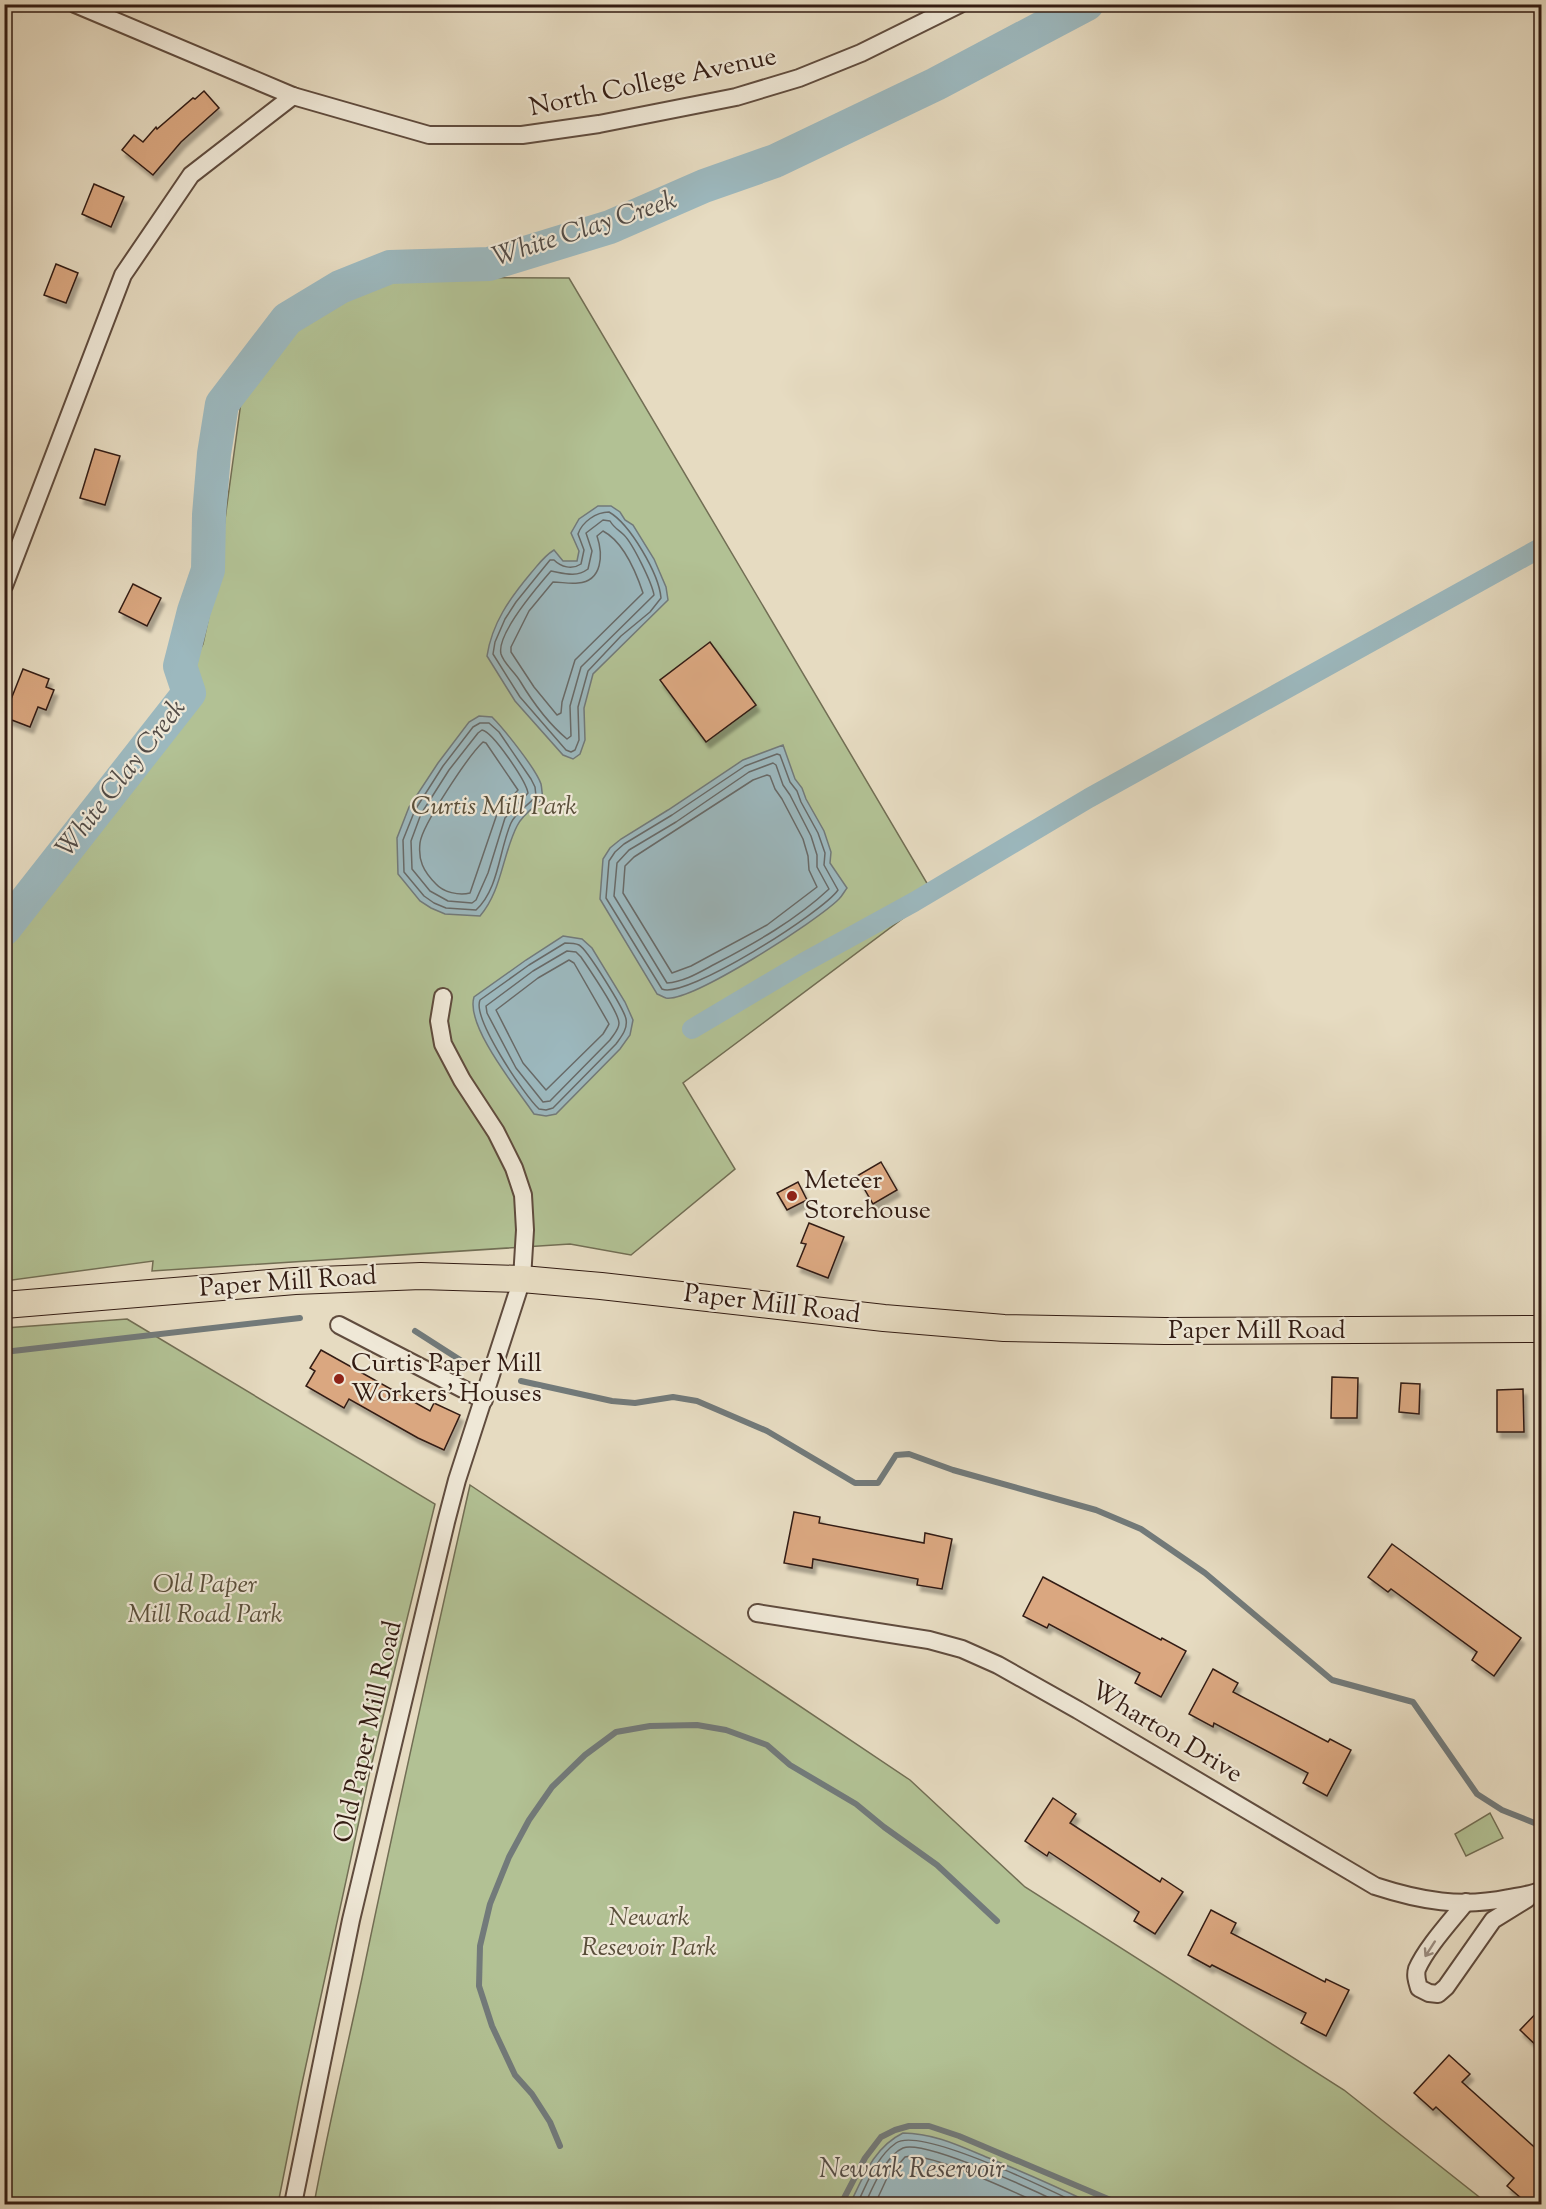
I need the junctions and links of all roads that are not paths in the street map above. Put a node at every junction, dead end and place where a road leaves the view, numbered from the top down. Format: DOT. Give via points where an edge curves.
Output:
graph roads {
  1 [pos="75,4"];
  2 [pos="960,4"];
  3 [pos="293,96"];
  4 [pos="4,586"];
  5 [pos="443,997"];
  6 [pos="522,1279"];
  7 [pos="4,1305"];
  8 [pos="339,1325"];
  9 [pos="1542,1329"];
  10 [pos="484,1400"];
  11 [pos="757,1613"];
  12 [pos="1538,1892"];
  13 [pos="1466,1902"];
  14 [pos="293,2205"];
  1 -- 3 [label="street, North College Avenue"];
  2 -- 3 [label="street, North College Avenue" via="861,53 799,78 736,97 533,134 429,135"];
  3 -- 4 [label="street" via="191,175 123,275"];
  5 -- 6 [label="street, Old Paper Mill Road" via="439,1021 442,1044 496,1132 519,1179 525,1212"];
  6 -- 7 [label="main road, Paper Mill Road" via="335,1278"];
  6 -- 9 [label="main road, Paper Mill Road" via="994,1328"];
  6 -- 10 [label="street, Old Paper Mill Road"];
  8 -- 10 [label="street"];
  10 -- 14 [label="street, Old Paper Mill Road" via="451,1500 388,1762 351,1920"];
  11 -- 13 [label="street, Wharton Drive" via="929,1640 962,1649 1078,1710 1375,1886 1409,1898"];
  12 -- 13 [label="street, Wharton Drive" via="1491,1902"];
  13 -- 12 [label="street, one-way" via="1418,1969 1419,1988 1429,1993 1438,1994 1446,1987 1493,1920"];
}
